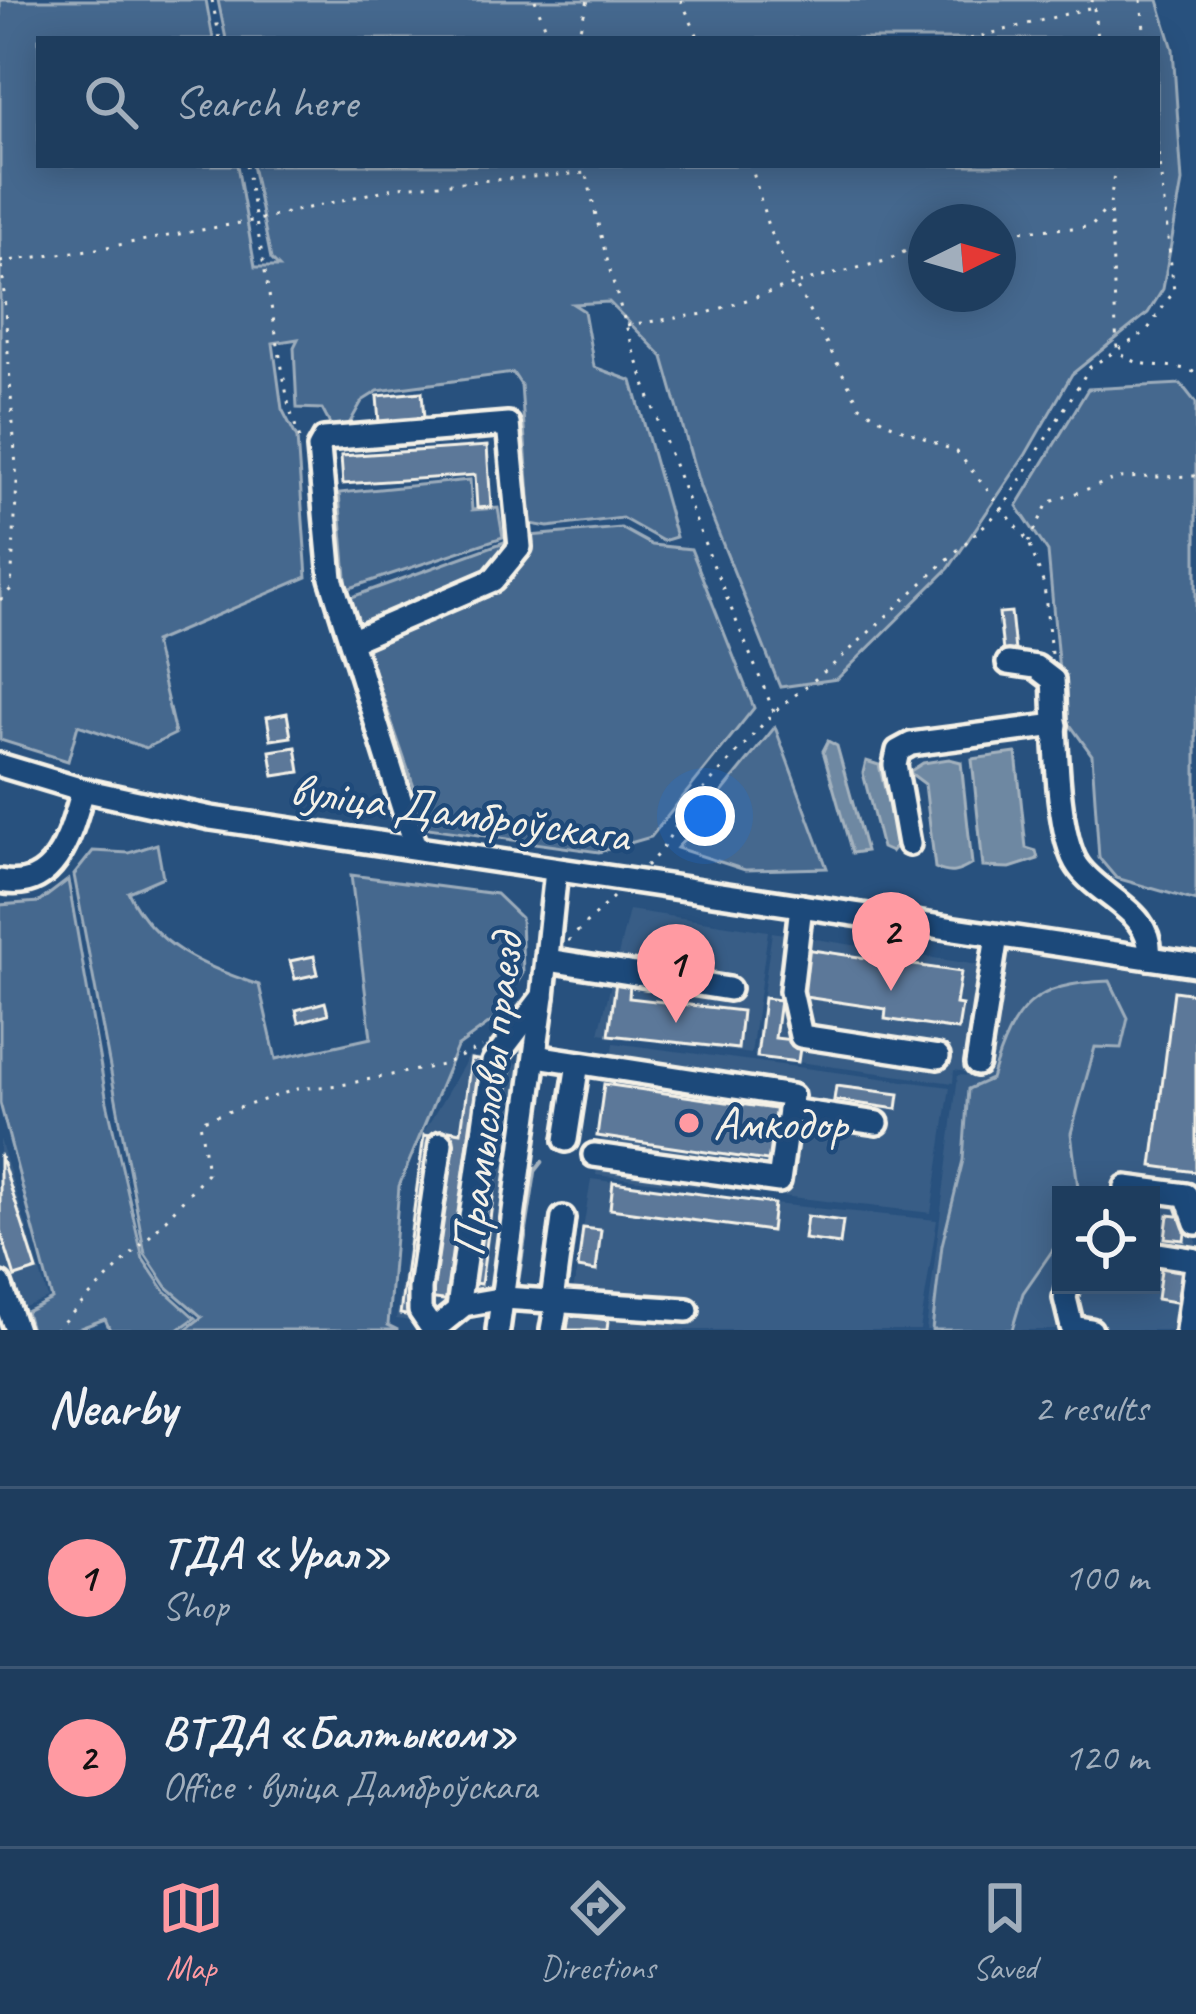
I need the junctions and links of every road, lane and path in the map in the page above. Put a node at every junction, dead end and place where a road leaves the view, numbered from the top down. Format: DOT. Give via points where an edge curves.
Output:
graph roads {
  1 [pos="212,0"];
  2 [pos="535,0"];
  3 [pos="588,0"];
  4 [pos="681,0"];
  5 [pos="1141,0"];
  6 [pos="1093,3"];
  7 [pos="219,36"];
  8 [pos="549,36"];
  9 [pos="581,36"];
  10 [pos="698,36"];
  11 [pos="980,36"];
  12 [pos="1097,36"];
  13 [pos="1145,36"];
  14 [pos="247,168"];
  15 [pos="585,168"];
  16 [pos="752,168"];
  17 [pos="1114,168"];
  18 [pos="1160,168"];
  19 [pos="586,173"];
  20 [pos="1110,205"];
  21 [pos="257,220"];
  22 [pos="1016,231"];
  23 [pos="908,250"];
  24 [pos="1,262"];
  25 [pos="796,284"];
  26 [pos="625,325"];
  27 [pos="1117,350"];
  28 [pos="1196,373"];
  29 [pos="303,459"];
  30 [pos="1196,476"];
  31 [pos="1003,508"];
  32 [pos="1029,542"];
  33 [pos="0,600"];
  34 [pos="352,641"];
  35 [pos="1008,663"];
  36 [pos="1053,680"];
  37 [pos="774,712"];
  38 [pos="1056,725"];
  39 [pos="0,765"];
  40 [pos="83,790"];
  41 [pos="909,844"];
  42 [pos="415,847"];
  43 [pos="662,851"];
  44 [pos="556,870"];
  45 [pos="631,880"];
  46 [pos="0,881"];
  47 [pos="801,905"];
  48 [pos="997,936"];
  49 [pos="1149,958"];
  50 [pos="548,960"];
  51 [pos="1196,965"];
  52 [pos="729,988"];
  53 [pos="543,996"];
  54 [pos="508,1043"];
  55 [pos="536,1056"];
  56 [pos="938,1057"];
  57 [pos="578,1063"];
  58 [pos="976,1064"];
  59 [pos="789,1110"];
  60 [pos="878,1123"];
  61 [pos="566,1140"];
  62 [pos="441,1143"];
  63 [pos="594,1155"];
  64 [pos="1160,1192"];
  65 [pos="563,1218"];
  66 [pos="1196,1223"];
  67 [pos="1160,1255"];
  68 [pos="1196,1263"];
  69 [pos="0,1284"];
  70 [pos="1066,1294"];
  71 [pos="504,1298"];
  72 [pos="555,1302"];
  73 [pos="630,1306"];
  74 [pos="458,1308"];
  75 [pos="687,1310"];
  76 [pos="16,1330"];
  77 [pos="56,1330"];
  78 [pos="433,1330"];
  79 [pos="498,1330"];
  80 [pos="552,1330"];
  81 [pos="627,1330"];
  82 [pos="1090,1330"];
  83 [pos="1187,1330"];
  1 -- 7 [label="path"];
  2 -- 8 [label="path"];
  3 -- 9 [label="path"];
  4 -- 10 [label="path"];
  5 -- 13 [label="path"];
  6 -- 11 [label="path"];
  6 -- 12 [label="path"];
  14 -- 21 [label="path"];
  15 -- 19 [label="path"];
  16 -- 25 [label="path"];
  17 -- 20 [label="path"];
  18 -- 27 [label="path" via="1174,291 1146,332"];
  19 -- 21 [label="path" via="398,187"];
  19 -- 26 [label="path"];
  20 -- 22 [label="path" via="1091,227"];
  20 -- 27 [label="path"];
  21 -- 24 [label="path"];
  21 -- 29 [label="path"];
  23 -- 25 [label="path"];
  24 -- 33 [label="path" via="17,482 11,589"];
  25 -- 26 [label="path" via="704,314"];
  25 -- 31 [label="path" via="860,406 957,452"];
  26 -- 37 [label="path" via="663,444"];
  27 -- 28 [label="path" via="1139,365"];
  27 -- 31 [label="path" via="1090,367"];
  30 -- 32 [label="path" via="1118,478 1048,503"];
  31 -- 32 [label="path"];
  31 -- 37 [label="path"];
  32 -- 36 [label="path" via="1044,586"];
  34 -- 34 [label="street" via="331,578 324,439 508,424 520,547 493,580"];
  34 -- 42 [label="street"];
  35 -- 36 [label="street" via="1036,667"];
  36 -- 38 [label="street"];
  37 -- 43 [label="path" via="686,809"];
  38 -- 41 [label="street" via="898,751"];
  38 -- 49 [label="street" via="1065,836 1075,862 1139,920"];
  39 -- 40 [label="street, вуліца Дамброўскага"];
  40 -- 42 [label="street, вуліца Дамброўскага"];
  40 -- 46 [label="street" via="49,869 23,882"];
  42 -- 44 [label="street, вуліца Дамброўскага"];
  44 -- 45 [label="street, вуліца Дамброўскага"];
  44 -- 50 [label="street, Прамысловы праезд"];
  45 -- 47 [label="street, вуліца Дамброўскага"];
  45 -- 50 [label="path"];
  47 -- 48 [label="street, вуліца Дамброўскага"];
  47 -- 56 [label="street" via="791,991 801,1036"];
  48 -- 49 [label="street, вуліца Дамброўскага"];
  48 -- 58 [label="street"];
  49 -- 51 [label="street, вуліца Дамброўскага"];
  50 -- 52 [label="street"];
  50 -- 53 [label="street, Прамысловы праезд"];
  53 -- 54 [label="street"];
  53 -- 55 [label="street, Прамысловы праезд"];
  54 -- 74 [label="street" via="493,1063"];
  54 -- 77 [label="path" via="442,1065 297,1089 200,1121 207,1173"];
  55 -- 57 [label="street"];
  55 -- 71 [label="street, Прамысловы праезд"];
  57 -- 59 [label="street" via="792,1096"];
  57 -- 61 [label="street"];
  59 -- 60 [label="street"];
  59 -- 63 [label="street" via="779,1181"];
  62 -- 78 [label="street" via="420,1289 420,1311"];
  64 -- 66 [label="street" via="1186,1196"];
  65 -- 72 [label="street"];
  67 -- 68 [label="street"];
  68 -- 83 [label="street"];
  69 -- 76 [label="street"];
  70 -- 82 [label="street" via="1072,1327"];
  71 -- 72 [label="street"];
  71 -- 74 [label="street"];
  71 -- 79 [label="street, Прамысловы праезд"];
  72 -- 73 [label="street"];
  72 -- 80 [label="street"];
  73 -- 75 [label="street"];
  73 -- 81 [label="street"];
  74 -- 78 [label="street"];
}
